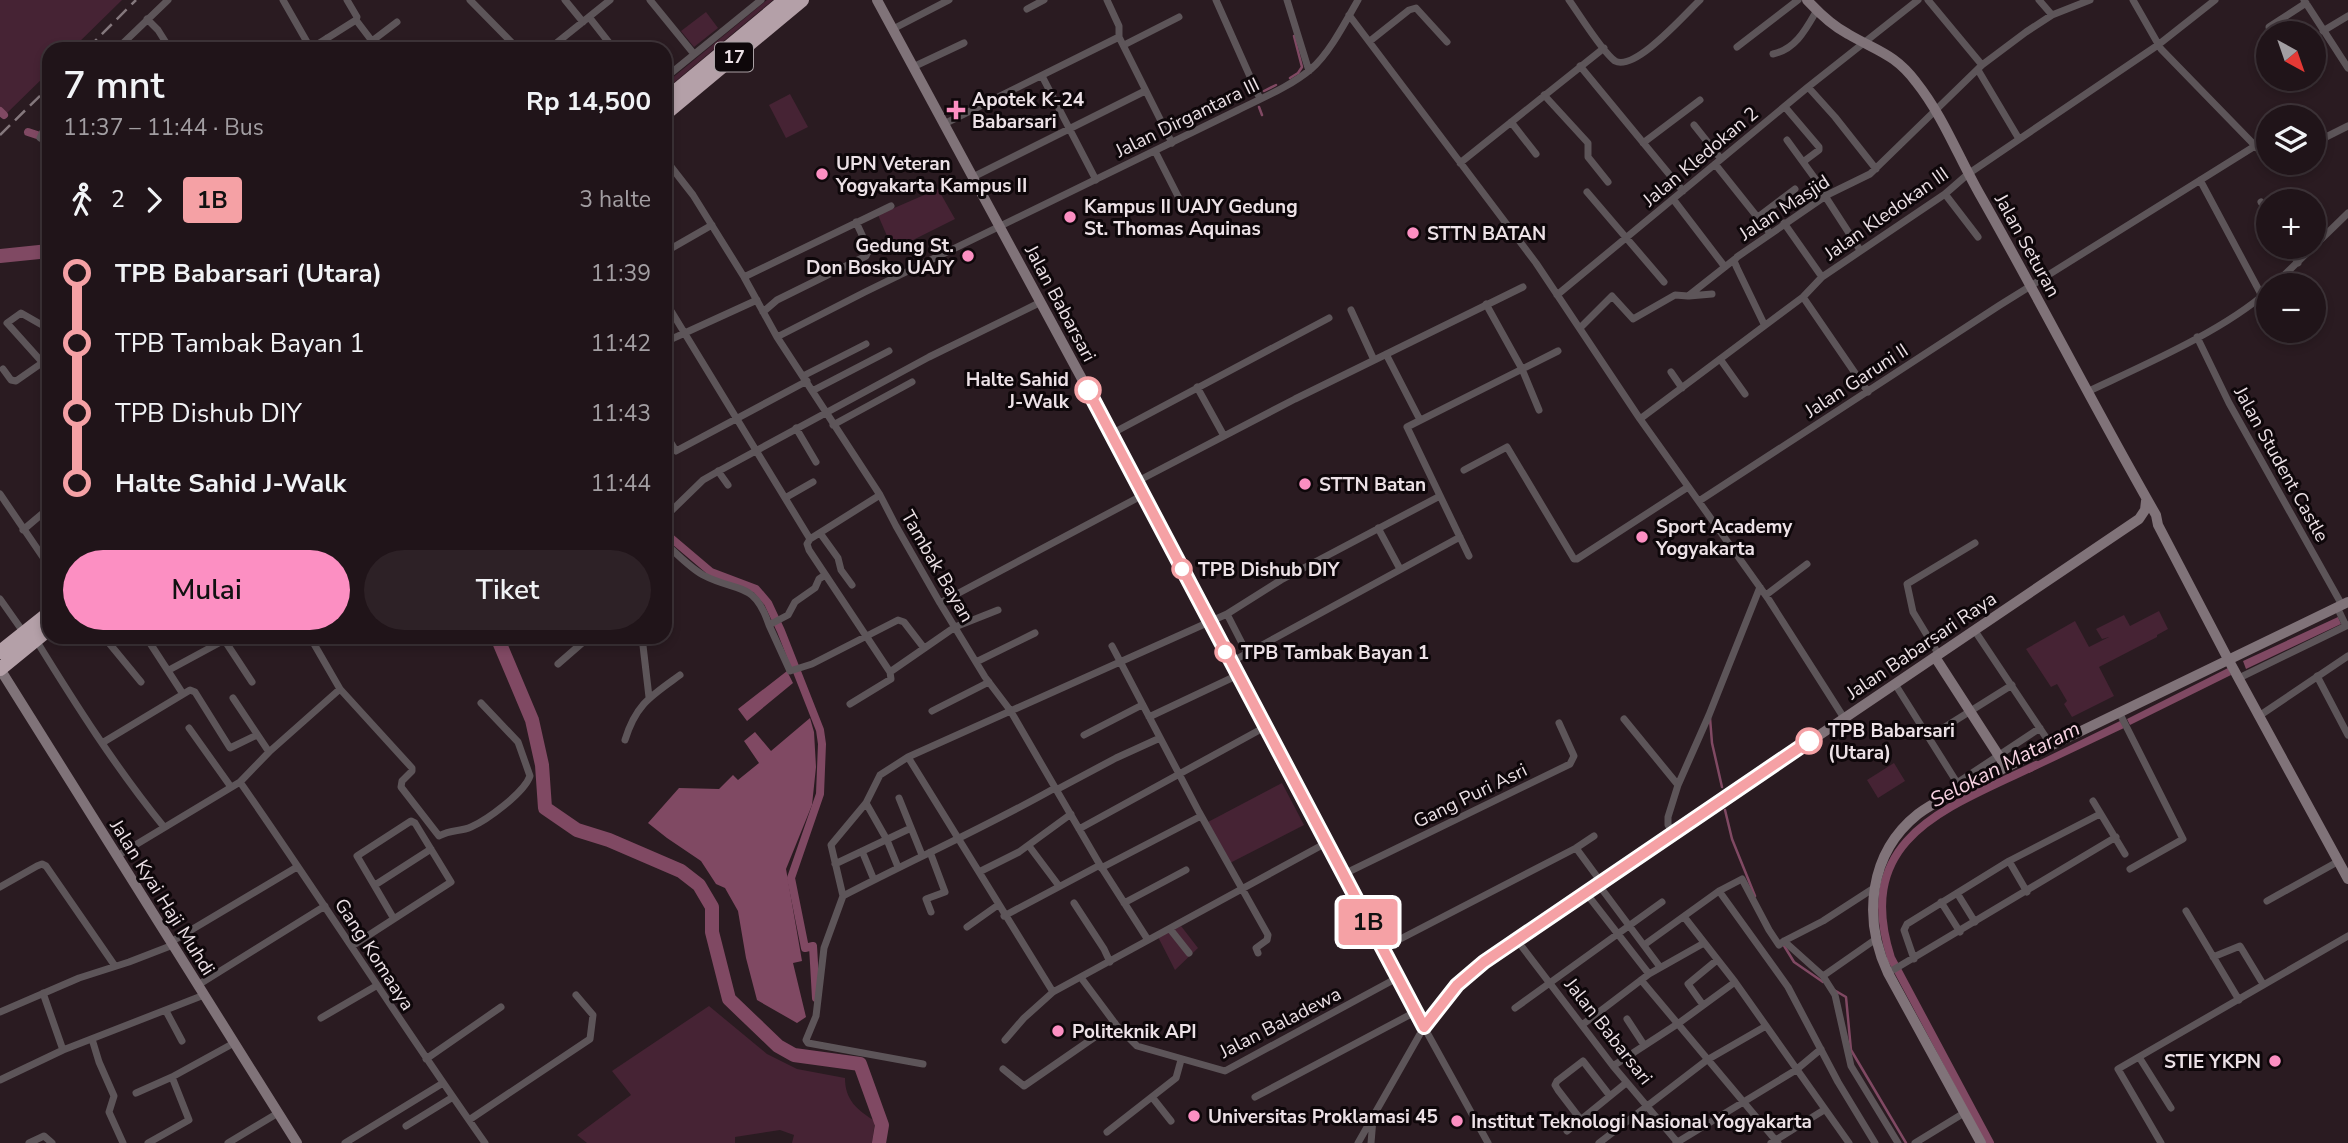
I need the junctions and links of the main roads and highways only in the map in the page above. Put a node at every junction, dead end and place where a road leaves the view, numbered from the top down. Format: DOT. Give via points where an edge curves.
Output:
graph roads {
  1 [pos="785,0"];
  2 [pos="802,0"];
  3 [pos="672,94"];
  4 [pos="672,108"];
  5 [pos="42,621"];
  6 [pos="42,632"];
  7 [pos="30,636"];
  8 [pos="0,652"];
  9 [pos="0,669"];
  1 -- 3 [label="highway, 17"];
  2 -- 4 [label="highway, 17"];
  5 -- 7 [label="highway"];
  6 -- 7 [label="highway"];
  7 -- 8 [label="highway"];
  7 -- 9 [label="highway"];
}
